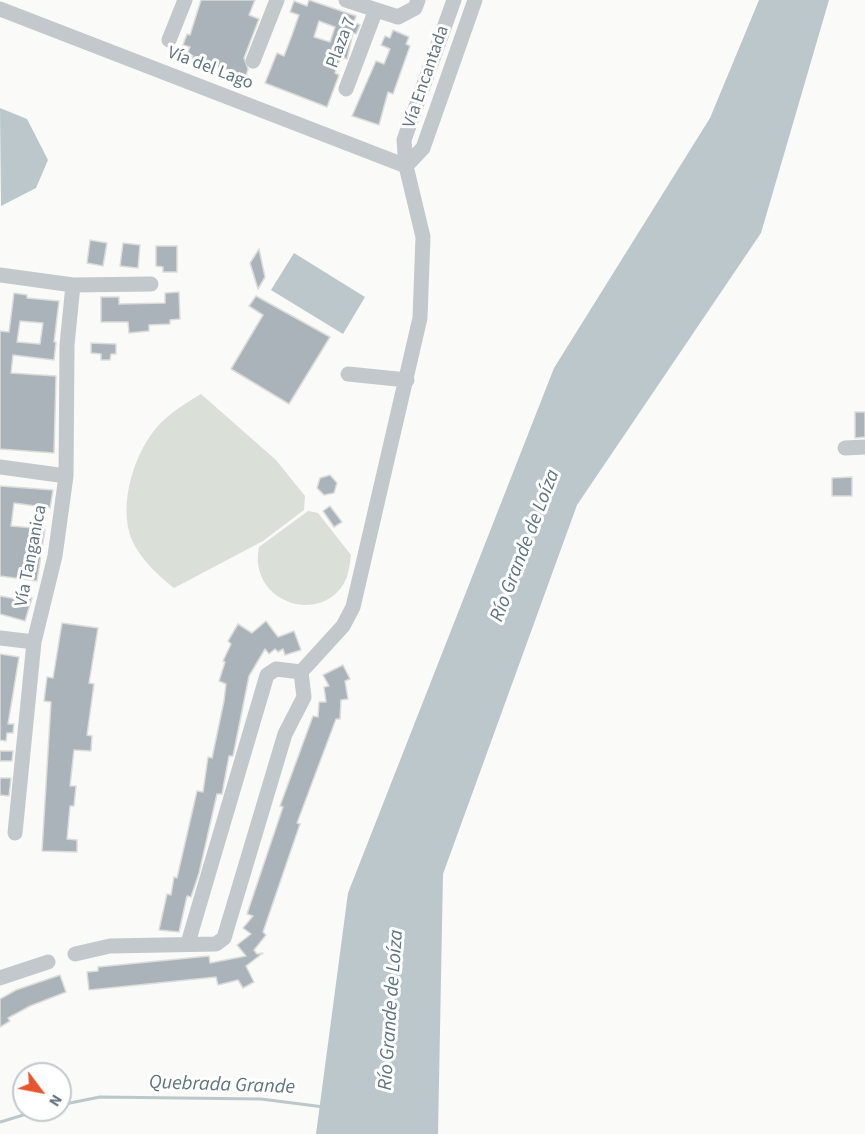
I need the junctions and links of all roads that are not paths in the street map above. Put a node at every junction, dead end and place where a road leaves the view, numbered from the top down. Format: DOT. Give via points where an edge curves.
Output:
graph roads {
  1 [pos="185,0"];
  2 [pos="277,0"];
  3 [pos="346,0"];
  4 [pos="418,0"];
  5 [pos="454,0"];
  6 [pos="476,0"];
  7 [pos="0,9"];
  8 [pos="375,12"];
  9 [pos="169,40"];
  10 [pos="253,61"];
  11 [pos="345,89"];
  12 [pos="406,166"];
  13 [pos="0,275"];
  14 [pos="151,284"];
  15 [pos="73,285"];
  16 [pos="348,374"];
  17 [pos="407,380"];
  18 [pos="865,447"];
  19 [pos="846,448"];
  20 [pos="0,467"];
  21 [pos="66,476"];
  22 [pos="0,638"];
  23 [pos="34,642"];
  24 [pos="301,672"];
  25 [pos="15,833"];
  26 [pos="188,943"];
  27 [pos="75,954"];
  28 [pos="48,962"];
  29 [pos="0,978"];
  1 -- 9 [label="street"];
  2 -- 10 [label="street"];
  3 -- 8 [label="street"];
  4 -- 8 [label="street" via="415,8 398,17"];
  5 -- 12 [label="street, Vía Encantada" via="404,140"];
  6 -- 12 [label="street, Vía Encantada" via="423,148"];
  7 -- 12 [label="street, Vía del Lago"];
  8 -- 11 [label="street, Plaza 7"];
  12 -- 17 [label="street" via="423,237 420,318"];
  13 -- 15 [label="street"];
  14 -- 15 [label="street"];
  15 -- 21 [label="street, Vía Tanganica" via="67,345"];
  16 -- 17 [label="street"];
  17 -- 24 [label="street" via="353,607 343,626"];
  18 -- 19 [label="street"];
  20 -- 21 [label="street"];
  21 -- 23 [label="street, Vía Tanganica" via="55,556"];
  22 -- 23 [label="street"];
  23 -- 25 [label="street, Vía Tanganica"];
  24 -- 26 [label="street" via="276,669 267,675"];
  24 -- 26 [label="street" via="304,697 285,734 224,938 216,944"];
  26 -- 27 [label="street" via="110,946"];
  28 -- 29 [label="street"];
}
